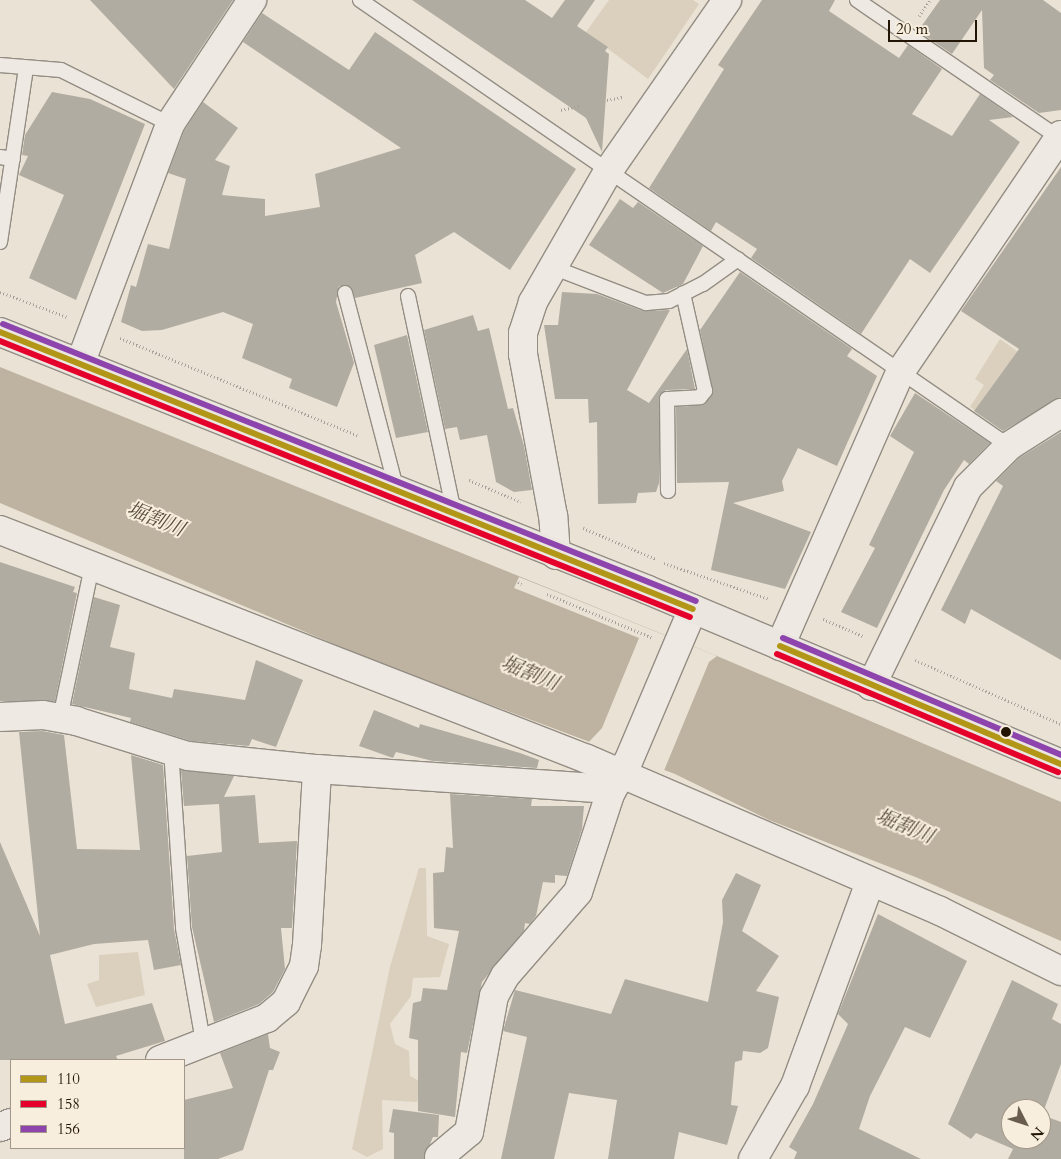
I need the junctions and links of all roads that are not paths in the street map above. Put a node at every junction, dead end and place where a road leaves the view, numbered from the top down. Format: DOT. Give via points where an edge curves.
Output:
graph roads {
  1 [pos="252,0"];
  2 [pos="360,0"];
  3 [pos="727,0"];
  4 [pos="857,0"];
  5 [pos="0,65"];
  6 [pos="26,68"];
  7 [pos="170,124"];
  8 [pos="1060,137"];
  9 [pos="6,158"];
  10 [pos="609,170"];
  11 [pos="0,242"];
  12 [pos="738,259"];
  13 [pos="552,267"];
  14 [pos="345,293"];
  15 [pos="683,293"];
  16 [pos="408,296"];
  17 [pos="0,332"];
  18 [pos="80,364"];
  19 [pos="901,372"];
  20 [pos="1061,412"];
  21 [pos="1009,446"];
  22 [pos="397,491"];
  23 [pos="668,492"];
  24 [pos="454,513"];
  25 [pos="0,530"];
  26 [pos="556,555"];
  27 [pos="92,566"];
  28 [pos="693,609"];
  29 [pos="780,646"];
  30 [pos="871,686"];
  31 [pos="0,717"];
  32 [pos="60,718"];
  33 [pos="171,750"];
  34 [pos="1061,764"];
  35 [pos="624,768"];
  36 [pos="317,769"];
  37 [pos="870,882"];
  38 [pos="1061,970"];
  39 [pos="203,1042"];
  40 [pos="162,1059"];
  41 [pos="439,1156"];
  42 [pos="753,1159"];
  1 -- 7 [label="street"];
  2 -- 10 [label="lane"];
  3 -- 10 [label="street"];
  4 -- 8 [label="lane"];
  5 -- 6 [label="lane"];
  6 -- 7 [label="lane" via="61,70"];
  6 -- 9 [label="lane"];
  7 -- 18 [label="street"];
  8 -- 19 [label="street"];
  9 -- 11 [label="lane"];
  10 -- 12 [label="lane"];
  10 -- 13 [label="street"];
  12 -- 15 [label="lane"];
  12 -- 19 [label="lane"];
  13 -- 15 [label="lane" via="646,303 669,300"];
  13 -- 26 [label="street" via="533,302 523,333 523,354 553,516"];
  14 -- 22 [label="lane"];
  15 -- 23 [label="lane" via="705,391 700,397 667,399"];
  16 -- 24 [label="lane"];
  17 -- 18 [label="highway"];
  18 -- 22 [label="highway"];
  19 -- 21 [label="lane"];
  19 -- 29 [label="street"];
  20 -- 21 [label="street"];
  21 -- 30 [label="street" via="960,500"];
  22 -- 24 [label="highway"];
  24 -- 26 [label="highway"];
  25 -- 27 [label="street"];
  26 -- 28 [label="highway"];
  27 -- 32 [label="lane"];
  27 -- 35 [label="street"];
  28 -- 29 [label="highway"];
  28 -- 35 [label="street"];
  29 -- 30 [label="highway"];
  30 -- 34 [label="highway"];
  31 -- 32 [label="street"];
  32 -- 33 [label="street"];
  33 -- 36 [label="street" via="188,756"];
  33 -- 39 [label="lane" via="183,928"];
  35 -- 36 [label="street" via="599,788"];
  35 -- 37 [label="street"];
  35 -- 41 [label="street" via="602,817 578,892 505,976 494,996 469,1132"];
  36 -- 39 [label="street" via="312,900 304,966 279,1012"];
  37 -- 38 [label="street" via="970,924"];
  37 -- 42 [label="street" via="795,1086"];
  39 -- 40 [label="street"];
}
